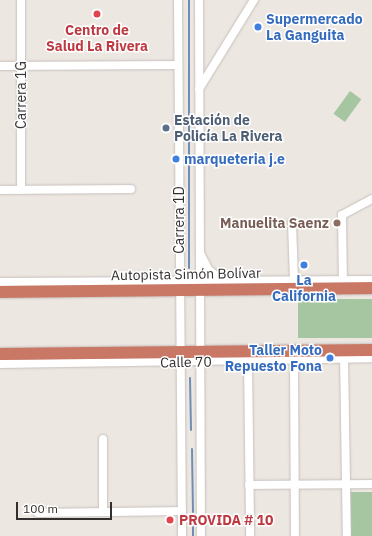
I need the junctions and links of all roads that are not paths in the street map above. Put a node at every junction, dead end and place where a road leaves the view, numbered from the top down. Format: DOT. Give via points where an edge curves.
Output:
graph roads {
  1 [pos="21,0"];
  2 [pos="178,0"];
  3 [pos="199,0"];
  4 [pos="255,0"];
  5 [pos="178,65"];
  6 [pos="0,66"];
  7 [pos="21,66"];
  8 [pos="199,66"];
  9 [pos="210,72"];
  10 [pos="199,90"];
  11 [pos="131,189"];
  12 [pos="0,190"];
  13 [pos="21,190"];
  14 [pos="372,199"];
  15 [pos="292,223"];
  16 [pos="199,247"];
  17 [pos="221,280"];
  18 [pos="294,280"];
  19 [pos="372,280"];
  20 [pos="0,282"];
  21 [pos="343,284"];
  22 [pos="149,285"];
  23 [pos="179,285"];
  24 [pos="199,285"];
  25 [pos="372,288"];
  26 [pos="0,292"];
  27 [pos="372,350"];
  28 [pos="0,354"];
  29 [pos="344,355"];
  30 [pos="200,356"];
  31 [pos="122,357"];
  32 [pos="180,357"];
  33 [pos="372,358"];
  34 [pos="294,359"];
  35 [pos="248,360"];
  36 [pos="0,364"];
  37 [pos="104,439"];
  38 [pos="294,484"];
  39 [pos="346,484"];
  40 [pos="372,484"];
  41 [pos="249,485"];
  42 [pos="182,511"];
  43 [pos="103,512"];
  44 [pos="38,513"];
  45 [pos="182,536"];
  46 [pos="201,536"];
  47 [pos="250,536"];
  48 [pos="295,536"];
  49 [pos="347,536"];
  1 -- 7 [label="street, Carrera 1G"];
  2 -- 5 [label="street, Carrera 1D"];
  3 -- 8 [label="street, Carrera 1D"];
  4 -- 9 [label="street"];
  5 -- 7 [label="street"];
  5 -- 23 [label="street, Carrera 1D"];
  6 -- 7 [label="street"];
  7 -- 13 [label="street, Carrera 1G"];
  8 -- 9 [label="street"];
  8 -- 10 [label="street, Carrera 1D"];
  9 -- 10 [label="street"];
  10 -- 16 [label="street, Carrera 1D"];
  11 -- 13 [label="street"];
  12 -- 13 [label="street"];
  14 -- 21 [label="street" via="342,215"];
  15 -- 18 [label="street"];
  16 -- 17 [label="street" via="208,269"];
  16 -- 24 [label="street, Carrera 1D"];
  17 -- 18 [label="street"];
  17 -- 24 [label="street"];
  18 -- 21 [label="street"];
  19 -- 21 [label="street"];
  20 -- 22 [label="street"];
  21 -- 24 [label="highway, Autopista Simón Bolívar"];
  21 -- 25 [label="highway, Autopista Simón Bolívar"];
  22 -- 23 [label="highway, Autopista Simón Bolívar"];
  22 -- 26 [label="highway, Autopista Simón Bolívar"];
  23 -- 24 [label="highway, Autopista Simón Bolívar"];
  23 -- 32 [label="street, Carrera 1D"];
  24 -- 30 [label="street, Carrera 1D"];
  27 -- 29 [label="highway"];
  28 -- 31 [label="highway"];
  29 -- 30 [label="highway"];
  29 -- 33 [label="street, Calle 70"];
  29 -- 34 [label="street, Calle 70"];
  29 -- 39 [label="street"];
  30 -- 32 [label="highway"];
  30 -- 35 [label="street, Calle 70"];
  30 -- 46 [label="street, Carrera 1D"];
  31 -- 32 [label="highway"];
  31 -- 36 [label="street"];
  32 -- 42 [label="street, Carrera 1D"];
  34 -- 35 [label="street, Calle 70"];
  34 -- 38 [label="street"];
  35 -- 41 [label="street"];
  37 -- 43 [label="street"];
  38 -- 39 [label="street"];
  38 -- 41 [label="street"];
  38 -- 48 [label="street"];
  39 -- 40 [label="street"];
  39 -- 49 [label="street"];
  41 -- 47 [label="street"];
  42 -- 43 [label="street"];
  42 -- 45 [label="street, Carrera 1D"];
  43 -- 44 [label="street"];
}
